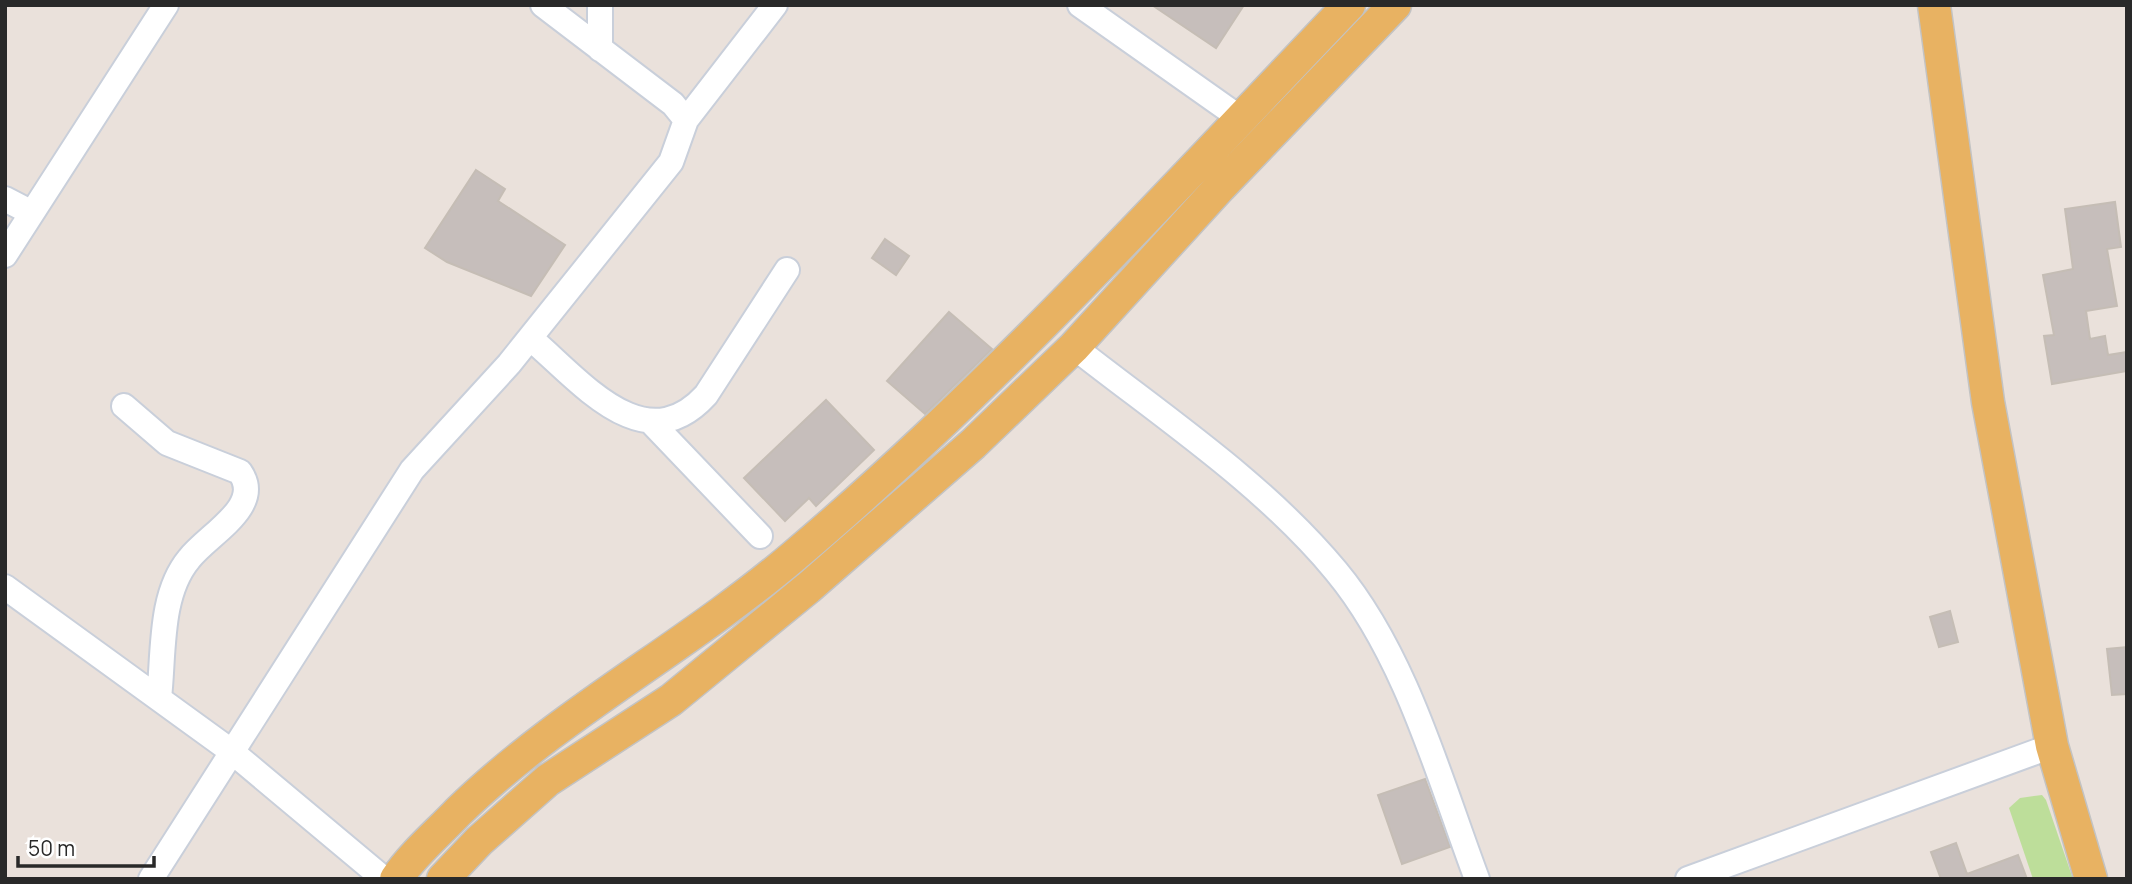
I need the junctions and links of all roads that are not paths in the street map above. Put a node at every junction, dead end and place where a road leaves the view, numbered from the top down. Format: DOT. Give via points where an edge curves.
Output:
graph roads {
  1 [pos="166,5"];
  2 [pos="543,5"];
  3 [pos="600,5"];
  4 [pos="775,5"];
  5 [pos="1080,5"];
  6 [pos="1349,5"];
  7 [pos="1395,5"];
  8 [pos="1917,5"];
  9 [pos="1934,5"];
  10 [pos="600,49"];
  11 [pos="1942,75"];
  12 [pos="1240,118"];
  13 [pos="686,120"];
  14 [pos="5,200"];
  15 [pos="32,213"];
  16 [pos="5,255"];
  17 [pos="787,270"];
  18 [pos="530,338"];
  19 [pos="1073,347"];
  20 [pos="124,406"];
  21 [pos="652,423"];
  22 [pos="760,536"];
  23 [pos="5,587"];
  24 [pos="159,698"];
  25 [pos="2052,746"];
  26 [pos="231,751"];
  27 [pos="151,879"];
  28 [pos="384,879"];
  29 [pos="396,879"];
  30 [pos="443,879"];
  31 [pos="1477,879"];
  32 [pos="1688,879"];
  33 [pos="2091,879"];
  1 -- 15 [label="street"];
  2 -- 10 [label="street"];
  3 -- 10 [label="street"];
  4 -- 13 [label="street"];
  5 -- 12 [label="street"];
  6 -- 12 [label="main road"];
  7 -- 19 [label="main road"];
  8 -- 11 [label="main road"];
  9 -- 11 [label="main road"];
  10 -- 13 [label="street" via="673,104"];
  11 -- 25 [label="main road" via="1988,402"];
  12 -- 29 [label="main road" via="925,440 726,612 564,723 489,782"];
  13 -- 18 [label="street" via="671,162"];
  14 -- 15 [label="street"];
  15 -- 16 [label="street"];
  17 -- 21 [label="street" via="706,395 690,412 672,421"];
  18 -- 21 [label="street" via="611,407"];
  18 -- 26 [label="street" via="411,470"];
  19 -- 30 [label="main road" via="973,444 808,588 671,700 548,780"];
  19 -- 31 [label="street" via="1239,476 1337,571 1392,659"];
  20 -- 24 [label="street" via="167,443 240,472 248,489 243,505 178,576 170,596"];
  21 -- 22 [label="street"];
  23 -- 24 [label="street"];
  24 -- 26 [label="street"];
  25 -- 32 [label="street"];
  25 -- 33 [label="main road"];
  26 -- 27 [label="street"];
  26 -- 28 [label="street"];
}
